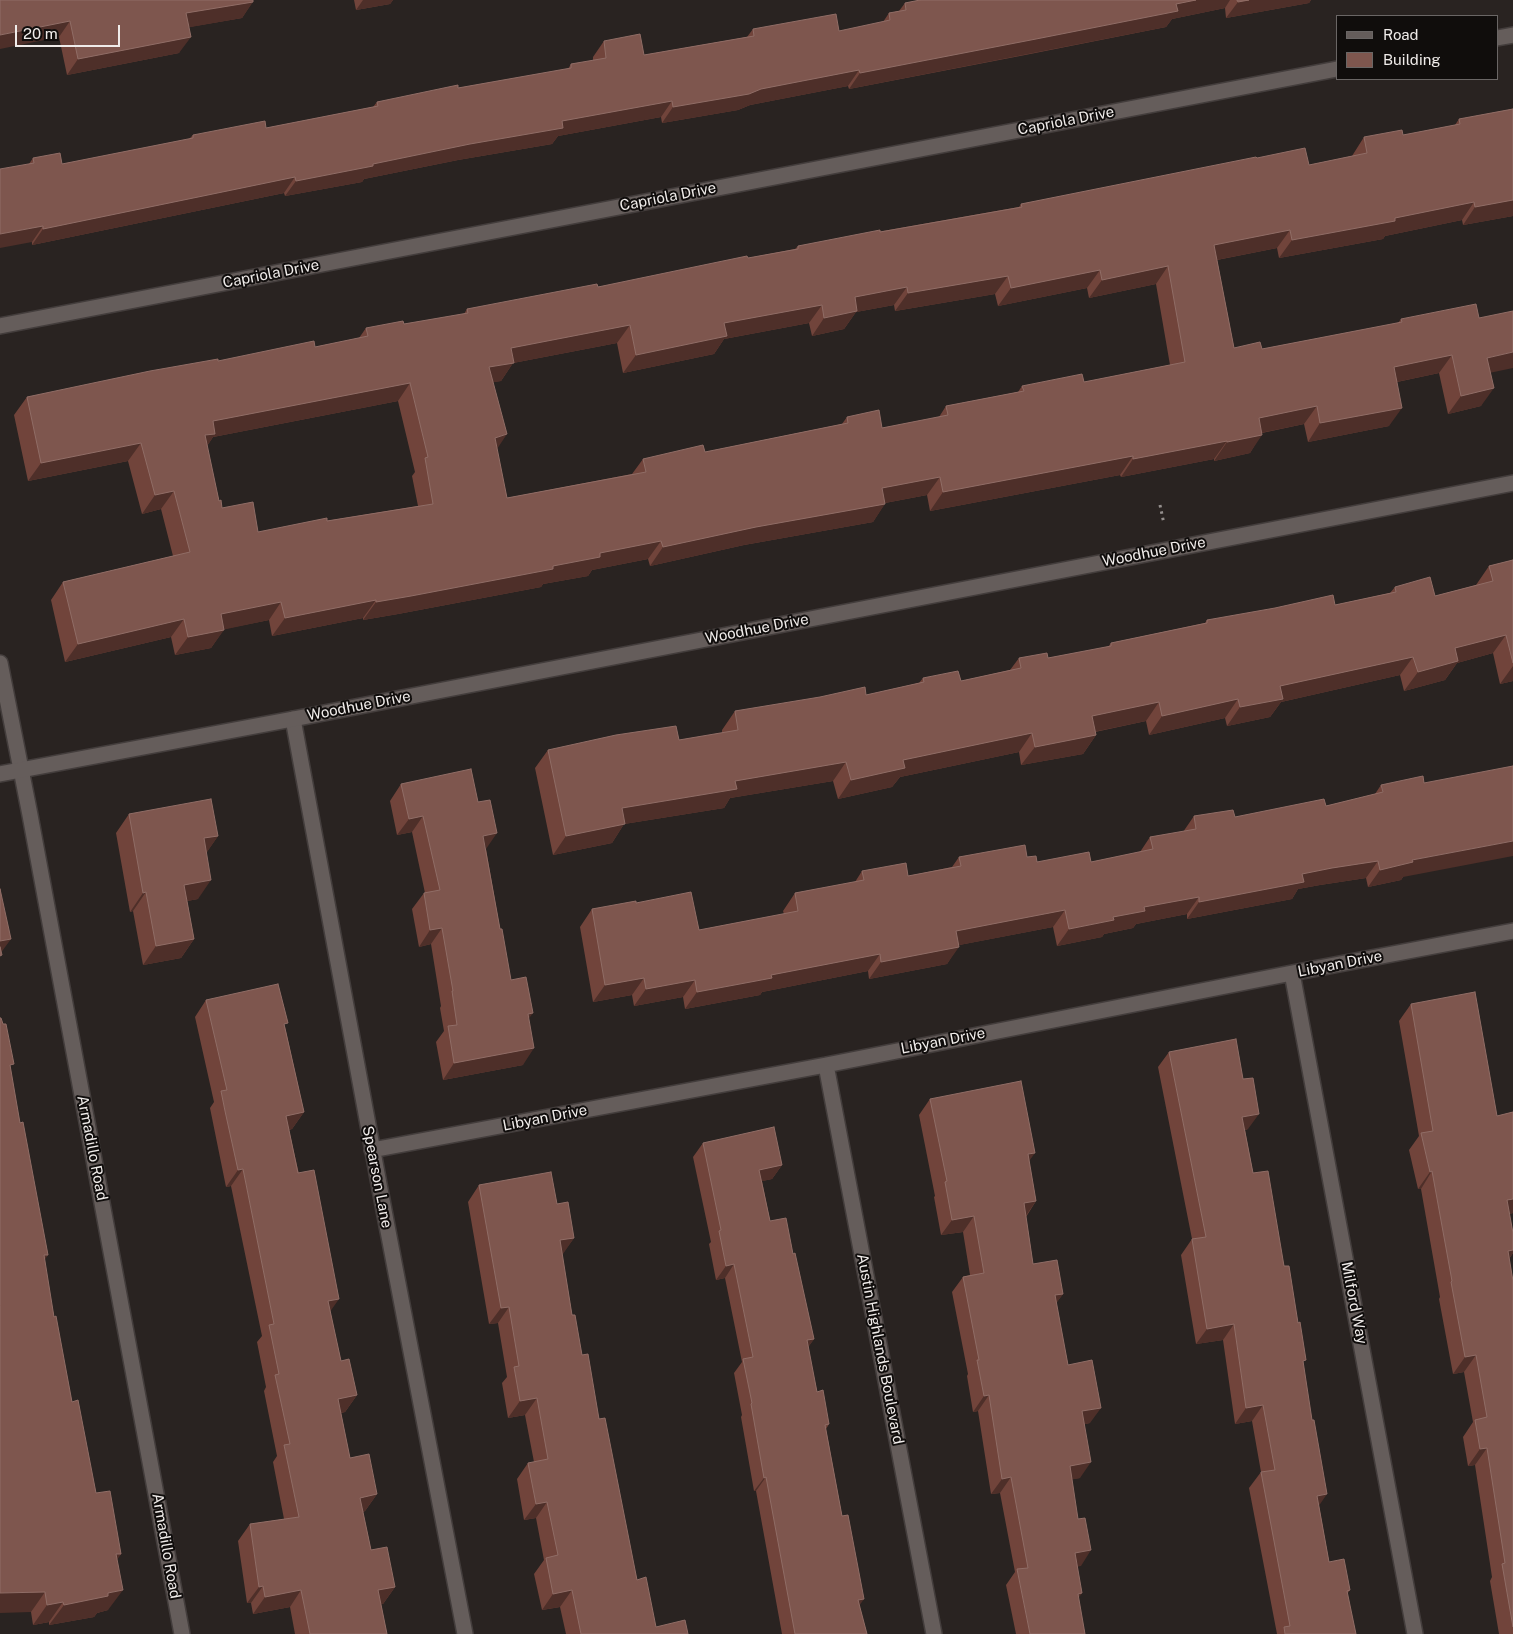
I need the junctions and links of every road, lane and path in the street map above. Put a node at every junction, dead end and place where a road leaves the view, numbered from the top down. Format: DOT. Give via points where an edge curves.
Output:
graph roads {
  1 [pos="1513,35"];
  2 [pos="1498,38"];
  3 [pos="1336,69"];
  4 [pos="0,326"];
  5 [pos="1513,483"];
  6 [pos="0,663"];
  7 [pos="293,719"];
  8 [pos="22,770"];
  9 [pos="0,774"];
  10 [pos="1513,931"];
  11 [pos="1292,973"];
  12 [pos="826,1065"];
  13 [pos="372,1150"];
  14 [pos="182,1634"];
  15 [pos="465,1634"];
  16 [pos="934,1634"];
  17 [pos="1416,1634"];
  1 -- 2 [label="street"];
  3 -- 4 [label="street, Capriola Drive"];
  5 -- 7 [label="street, Woodhue Drive"];
  6 -- 8 [label="street, Armadillo Road"];
  7 -- 8 [label="street, Woodhue Drive"];
  7 -- 13 [label="street, Spearson Lane"];
  8 -- 9 [label="street, Woodhue Drive"];
  8 -- 14 [label="street, Armadillo Road"];
  10 -- 11 [label="street, Libyan Drive"];
  11 -- 12 [label="street, Libyan Drive"];
  11 -- 17 [label="street, Milford Way"];
  12 -- 13 [label="street, Libyan Drive"];
  12 -- 16 [label="street, Austin Highlands Boulevard"];
  13 -- 15 [label="street, Spearson Lane"];
}
